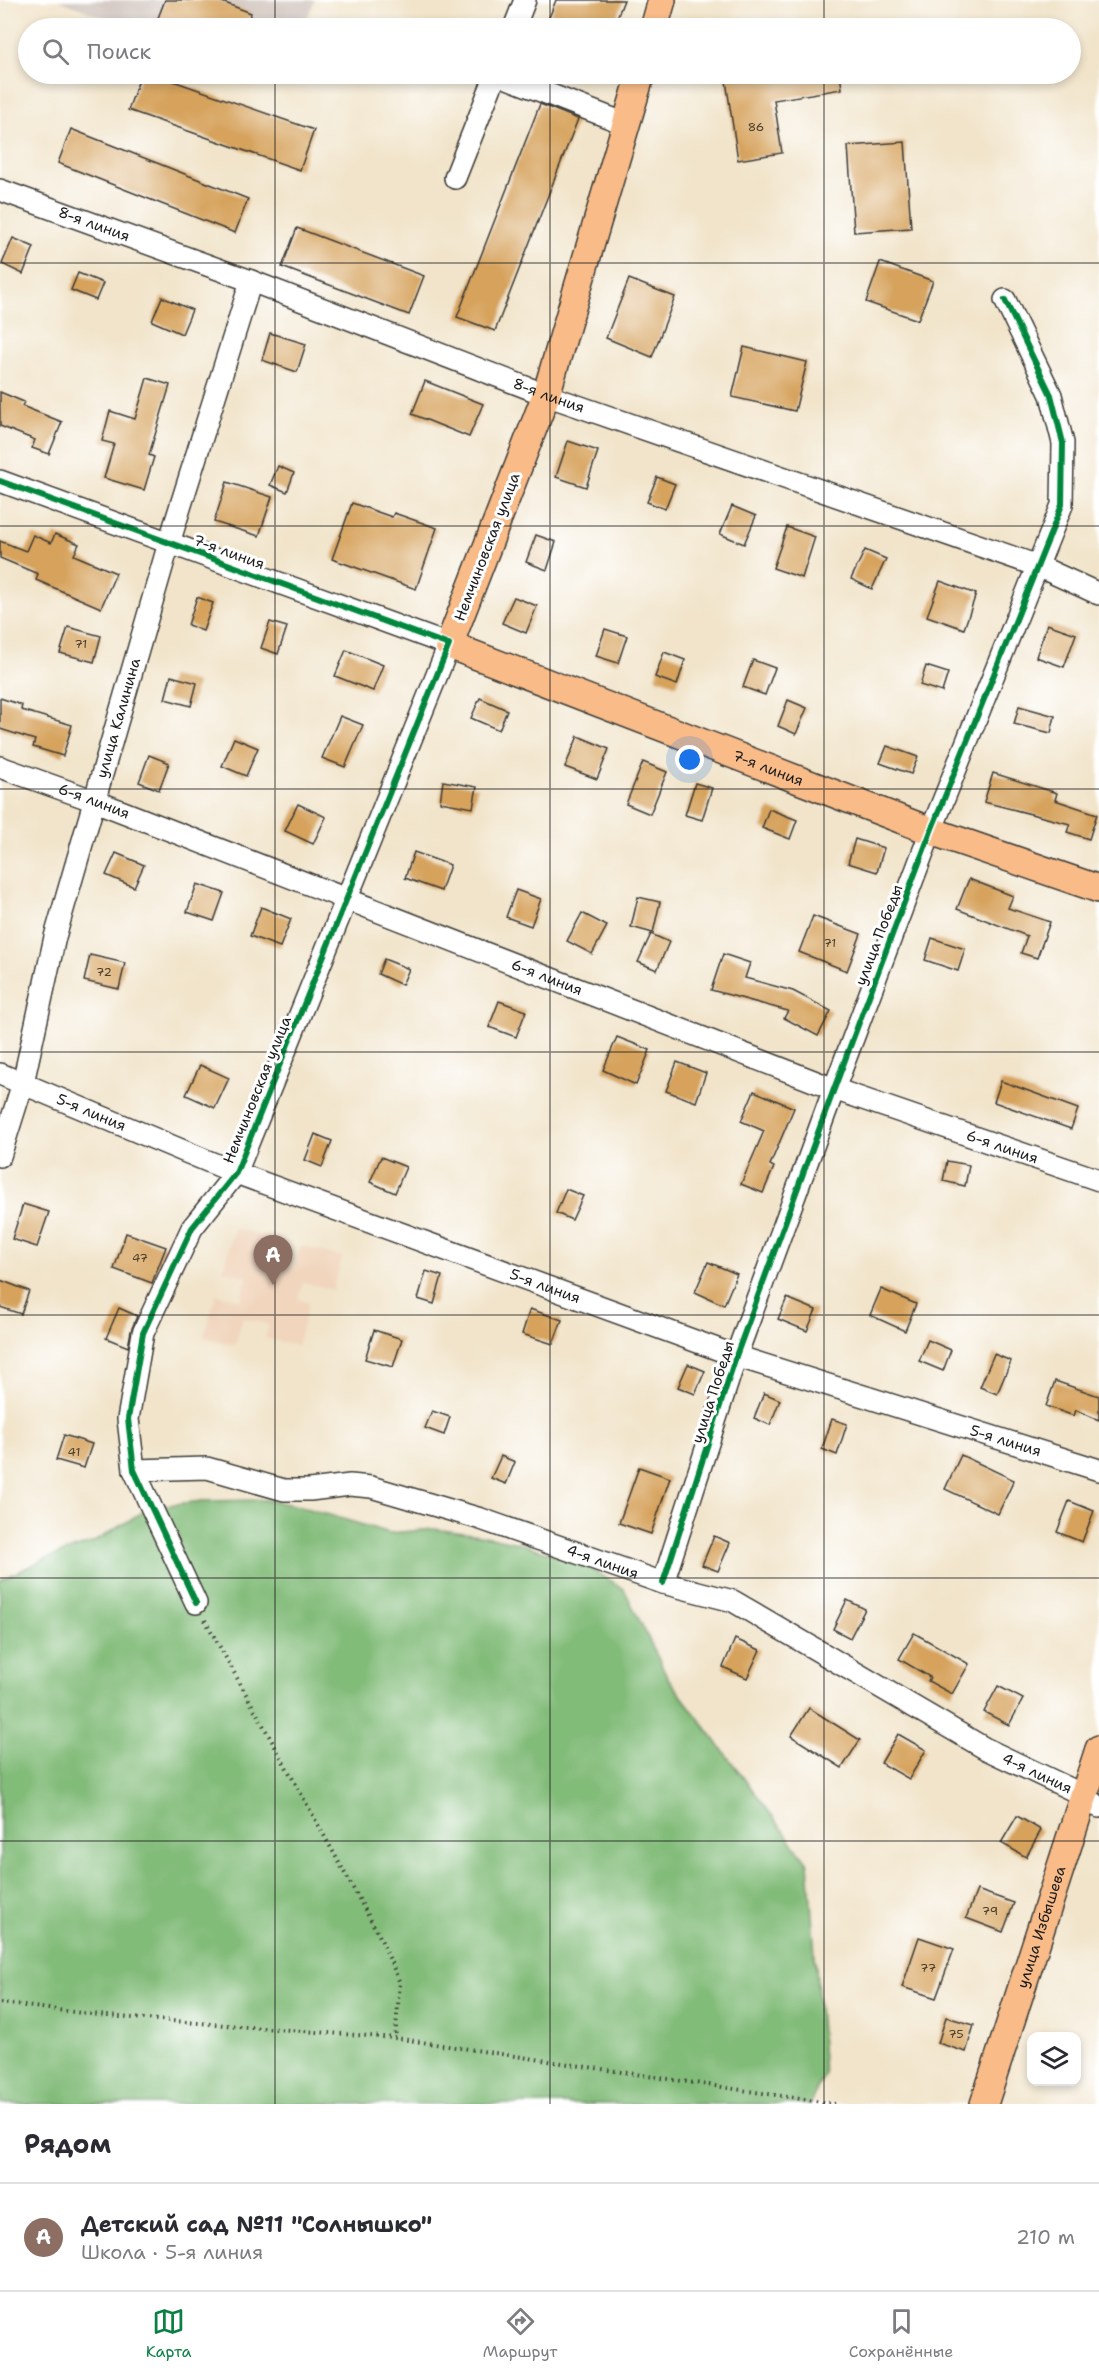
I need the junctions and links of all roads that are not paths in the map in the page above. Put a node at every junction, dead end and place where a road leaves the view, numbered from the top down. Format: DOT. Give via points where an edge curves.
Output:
graph roads {
  1 [pos="525,0"];
  2 [pos="662,0"];
  3 [pos="518,18"];
  4 [pos="657,18"];
  5 [pos="493,84"];
  6 [pos="523,84"];
  7 [pos="638,84"];
  8 [pos="626,124"];
  9 [pos="455,178"];
  10 [pos="0,190"];
  11 [pos="251,281"];
  12 [pos="1005,300"];
  13 [pos="546,395"];
  14 [pos="0,481"];
  15 [pos="169,543"];
  16 [pos="1038,566"];
  17 [pos="1099,594"];
  18 [pos="449,645"];
  19 [pos="0,767"];
  20 [pos="95,801"];
  21 [pos="931,831"];
  22 [pos="1099,889"];
  23 [pos="348,901"];
  24 [pos="0,1074"];
  25 [pos="23,1083"];
  26 [pos="834,1089"];
  27 [pos="0,1156"];
  28 [pos="236,1173"];
  29 [pos="1099,1179"];
  30 [pos="736,1356"];
  31 [pos="134,1470"];
  32 [pos="1099,1470"];
  33 [pos="663,1583"];
  34 [pos="196,1603"];
  35 [pos="1099,1749"];
  36 [pos="1091,1801"];
  37 [pos="984,2104"];
  1 -- 3 [label="street"];
  2 -- 4 [label="main road"];
  5 -- 9 [label="street"];
  6 -- 8 [label="street"];
  7 -- 8 [label="main road, Немчиновская улица"];
  8 -- 13 [label="main road, Немчиновская улица"];
  10 -- 11 [label="street, 8-я линия"];
  11 -- 13 [label="street, 8-я линия"];
  11 -- 15 [label="street, улица Калинина"];
  12 -- 16 [label="street, улица Победы" via="1051,395 1063,443 1062,505"];
  13 -- 16 [label="street, 8-я линия"];
  13 -- 18 [label="main road, Немчиновская улица"];
  14 -- 15 [label="street, 7-я линия"];
  15 -- 18 [label="street, 7-я линия"];
  15 -- 20 [label="street, улица Калинина"];
  16 -- 17 [label="street, 8-я линия"];
  16 -- 21 [label="street, улица Победы"];
  18 -- 21 [label="main road, 7-я линия"];
  18 -- 23 [label="street, Немчиновская улица"];
  19 -- 20 [label="street, 6-я линия"];
  20 -- 23 [label="street, 6-я линия"];
  20 -- 25 [label="street, улица Калинина" via="56,937"];
  21 -- 22 [label="main road, 7-я линия"];
  21 -- 26 [label="street, улица Победы"];
  23 -- 26 [label="street, 6-я линия"];
  23 -- 28 [label="street, Немчиновская улица"];
  24 -- 25 [label="street, 5-я линия"];
  25 -- 27 [label="street, улица Калинина"];
  25 -- 28 [label="street, 5-я линия"];
  26 -- 29 [label="street, 6-я линия"];
  26 -- 30 [label="street, улица Победы"];
  28 -- 30 [label="street, 5-я линия"];
  28 -- 31 [label="street, Немчиновская улица" via="192,1228 143,1333 128,1419"];
  30 -- 32 [label="street, 5-я линия"];
  30 -- 33 [label="street, улица Победы"];
  31 -- 33 [label="street, 4-я линия" via="207,1468 284,1490 371,1487 481,1519"];
  31 -- 34 [label="street, Немчиновская улица"];
  33 -- 36 [label="street, 4-я линия" via="734,1600 986,1749"];
  35 -- 36 [label="main road, улица Избышева"];
  36 -- 37 [label="main road, улица Избышева"];
}
